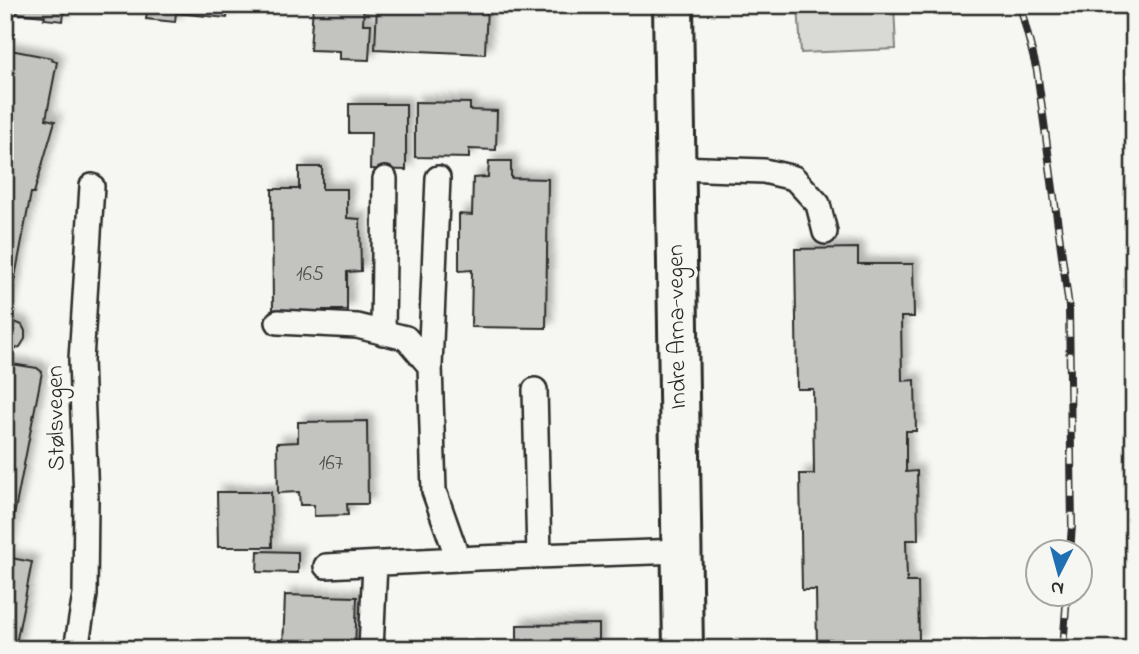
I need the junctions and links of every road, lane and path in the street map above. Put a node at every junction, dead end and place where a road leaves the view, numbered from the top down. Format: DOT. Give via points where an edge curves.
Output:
graph roads {
  1 [pos="673,5"];
  2 [pos="676,168"];
  3 [pos="438,178"];
  4 [pos="385,179"];
  5 [pos="92,186"];
  6 [pos="825,232"];
  7 [pos="278,322"];
  8 [pos="383,333"];
  9 [pos="430,366"];
  10 [pos="535,390"];
  11 [pos="682,551"];
  12 [pos="539,556"];
  13 [pos="458,559"];
  14 [pos="375,564"];
  15 [pos="326,566"];
  16 [pos="76,649"];
  17 [pos="371,649"];
  18 [pos="683,649"];
  1 -- 2 [label="main road, Indre Arna-vegen"];
  2 -- 6 [label="lane" via="764,171 794,178 818,204"];
  2 -- 11 [label="main road, Indre Arna-vegen"];
  3 -- 9 [label="lane"];
  4 -- 8 [label="lane"];
  5 -- 16 [label="lane, Stølsvegen" via="81,360 85,595"];
  7 -- 8 [label="lane" via="357,326"];
  8 -- 9 [label="lane" via="405,338"];
  9 -- 13 [label="lane" via="434,491"];
  10 -- 12 [label="lane"];
  11 -- 12 [label="lane"];
  11 -- 18 [label="main road, Indre Arna-vegen"];
  12 -- 13 [label="lane"];
  13 -- 14 [label="lane"];
  14 -- 15 [label="lane"];
  14 -- 17 [label="lane"];
}
